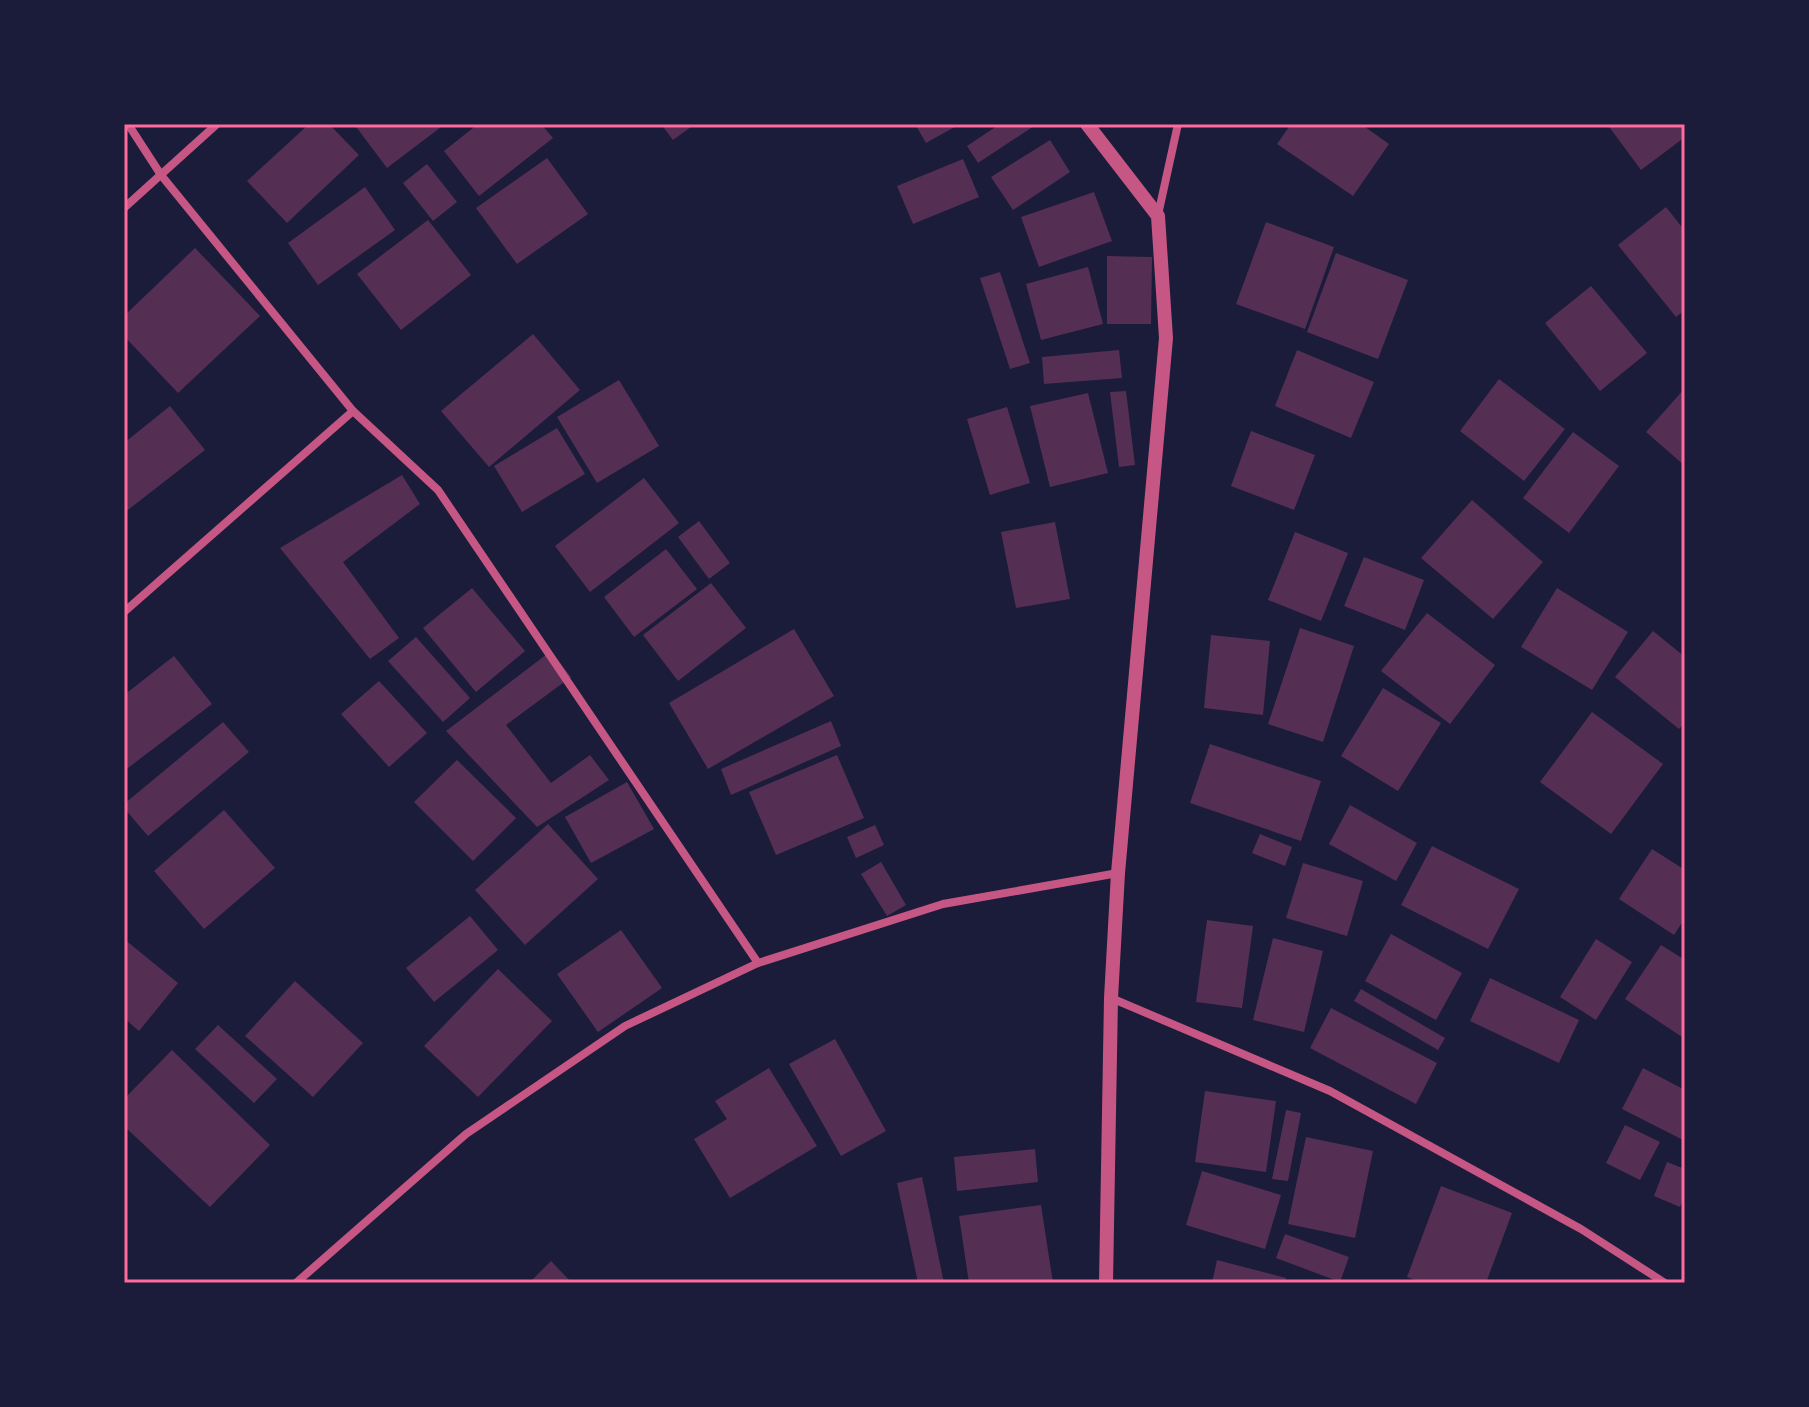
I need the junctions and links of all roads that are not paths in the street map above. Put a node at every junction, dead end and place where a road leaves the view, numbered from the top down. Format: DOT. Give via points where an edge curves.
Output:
graph roads {
  1 [pos="128,124"];
  2 [pos="217,124"];
  3 [pos="1087,124"];
  4 [pos="1178,124"];
  5 [pos="161,175"];
  6 [pos="124,208"];
  7 [pos="1158,216"];
  8 [pos="353,411"];
  9 [pos="124,612"];
  10 [pos="1118,873"];
  11 [pos="758,963"];
  12 [pos="1111,998"];
  13 [pos="296,1283"];
  14 [pos="1106,1283"];
  15 [pos="1665,1283"];
  1 -- 5 [label="street"];
  2 -- 5 [label="street"];
  3 -- 7 [label="street"];
  4 -- 7 [label="street"];
  5 -- 6 [label="street"];
  5 -- 8 [label="street"];
  7 -- 10 [label="street" via="1166,338"];
  8 -- 9 [label="street"];
  8 -- 11 [label="street" via="438,490"];
  10 -- 11 [label="street" via="943,904"];
  10 -- 12 [label="street"];
  11 -- 13 [label="street" via="625,1026 466,1134"];
  12 -- 14 [label="street"];
  12 -- 15 [label="street" via="1330,1091 1581,1229"];
}
